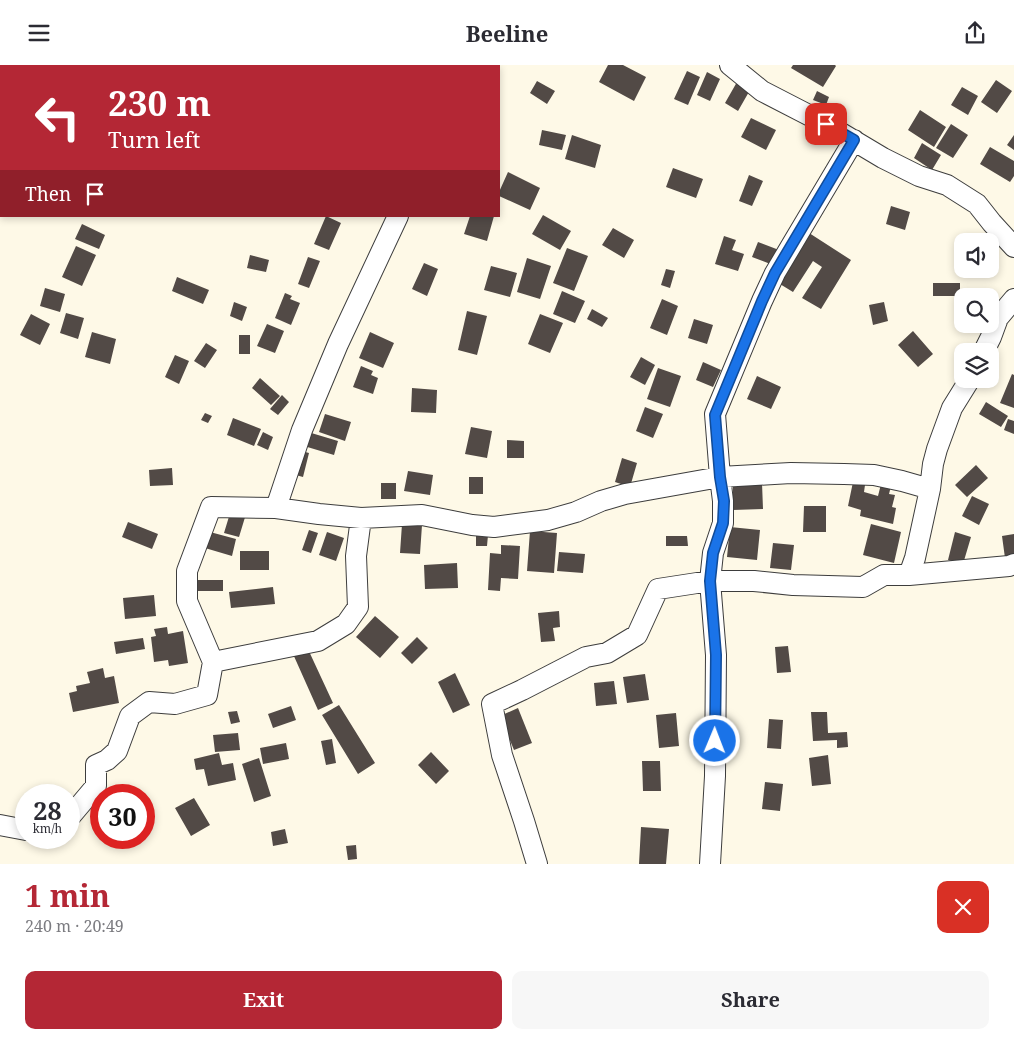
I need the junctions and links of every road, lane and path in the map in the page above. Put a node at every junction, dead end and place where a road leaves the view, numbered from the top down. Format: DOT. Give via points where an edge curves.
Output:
graph roads {
  1 [pos="730,65"];
  2 [pos="854,140"];
  3 [pos="398,217"];
  4 [pos="1014,247"];
  5 [pos="1014,299"];
  6 [pos="988,343"];
  7 [pos="965,388"];
  8 [pos="720,477"];
  9 [pos="930,489"];
  10 [pos="276,508"];
  11 [pos="361,517"];
  12 [pos="1014,564"];
  13 [pos="909,575"];
  14 [pos="710,581"];
  15 [pos="213,662"];
  16 [pos="80,804"];
  17 [pos="0,825"];
  18 [pos="15,828"];
  19 [pos="537,864"];
  20 [pos="710,864"];
  1 -- 2 [label="street" via="762,91"];
  2 -- 4 [label="street" via="883,158 948,185 977,204"];
  2 -- 8 [label="street" via="775,273 715,415"];
  3 -- 10 [label="street" via="302,430"];
  5 -- 6 [label="street" via="998,318"];
  7 -- 9 [label="street" via="952,409 940,441"];
  8 -- 9 [label="street" via="791,473 866,475"];
  8 -- 11 [label="street" via="624,493 576,512 494,527 422,515"];
  8 -- 14 [label="street" via="723,523 713,553"];
  9 -- 13 [label="street"];
  10 -- 11 [label="street"];
  10 -- 15 [label="street" via="211,507 188,571 187,601"];
  11 -- 15 [label="street" via="356,556 358,607 346,624 318,641"];
  12 -- 13 [label="street"];
  13 -- 14 [label="street" via="884,575 863,587"];
  14 -- 19 [label="street" via="658,589 637,635 607,653 586,657 492,704 502,755"];
  14 -- 20 [label="street" via="716,655"];
  15 -- 16 [label="street" via="207,695 175,704 149,703 130,716 117,751 96,765 96,786"];
  17 -- 18 [label="street"];
}
